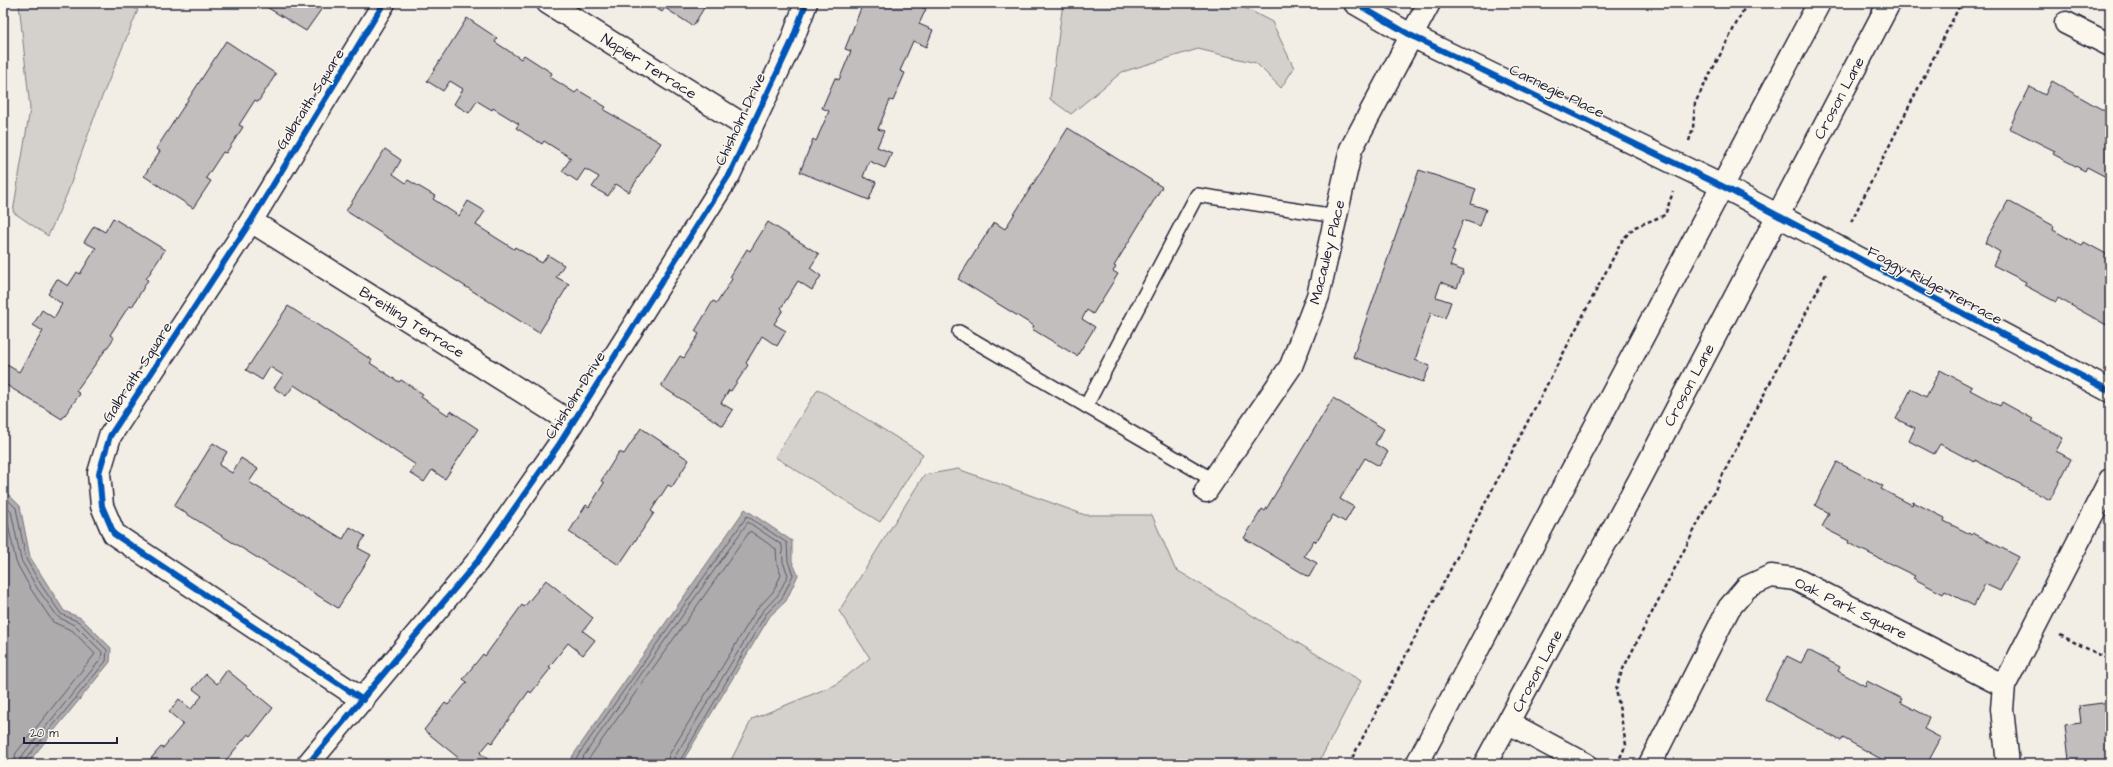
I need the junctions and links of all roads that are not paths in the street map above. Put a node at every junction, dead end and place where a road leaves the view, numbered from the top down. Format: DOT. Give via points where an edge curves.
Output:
graph roads {
  1 [pos="384,3"];
  2 [pos="548,3"];
  3 [pos="806,3"];
  4 [pos="1355,3"];
  5 [pos="1429,3"];
  6 [pos="1818,3"];
  7 [pos="1889,3"];
  8 [pos="2066,23"];
  9 [pos="1412,36"];
  10 [pos="2110,45"];
  11 [pos="750,129"];
  12 [pos="1722,186"];
  13 [pos="1749,202"];
  14 [pos="1336,216"];
  15 [pos="1777,217"];
  16 [pos="251,221"];
  17 [pos="959,332"];
  18 [pos="2110,391"];
  19 [pos="1086,406"];
  20 [pos="572,423"];
  21 [pos="2110,480"];
  22 [pos="1209,486"];
  23 [pos="2004,686"];
  24 [pos="362,700"];
  25 [pos="1509,723"];
  26 [pos="308,764"];
  27 [pos="1417,764"];
  28 [pos="1485,764"];
  29 [pos="1585,764"];
  30 [pos="1650,764"];
  31 [pos="2008,764"];
  1 -- 16 [label="street, Galbraith Square"];
  2 -- 11 [label="street, Napier Terrace"];
  3 -- 11 [label="street, Chisholm Drive" via="792,41"];
  4 -- 9 [label="street, Carnegie Place"];
  5 -- 9 [label="street, Macauley Place"];
  6 -- 12 [label="street"];
  7 -- 15 [label="street, Croson Lane"];
  8 -- 10 [label="street"];
  9 -- 12 [label="street, Carnegie Place"];
  9 -- 14 [label="street, Macauley Place" via="1351,149"];
  11 -- 20 [label="street, Chisholm Drive" via="729,175"];
  12 -- 13 [label="street, Carnegie Place"];
  12 -- 27 [label="street"];
  13 -- 15 [label="street, Foggy Ridge Terrace"];
  14 -- 19 [label="lane" via="1197,195"];
  14 -- 22 [label="street, Macauley Place" via="1318,296 1291,366"];
  15 -- 18 [label="street, Foggy Ridge Terrace"];
  15 -- 25 [label="street, Croson Lane"];
  16 -- 20 [label="street, Breitling Terrace"];
  16 -- 24 [label="street, Galbraith Square" via="110,436 99,473 102,506 114,534"];
  17 -- 19 [label="lane"];
  19 -- 22 [label="lane"];
  20 -- 24 [label="street, Chisholm Drive" via="477,562"];
  21 -- 23 [label="street"];
  23 -- 30 [label="street, Oak Park Square" via="1795,579 1771,576 1747,587 1729,608"];
  23 -- 31 [label="street" via="2002,709"];
  24 -- 26 [label="street, Chisholm Drive"];
  25 -- 28 [label="street, Croson Lane"];
  25 -- 29 [label="street"];
}
